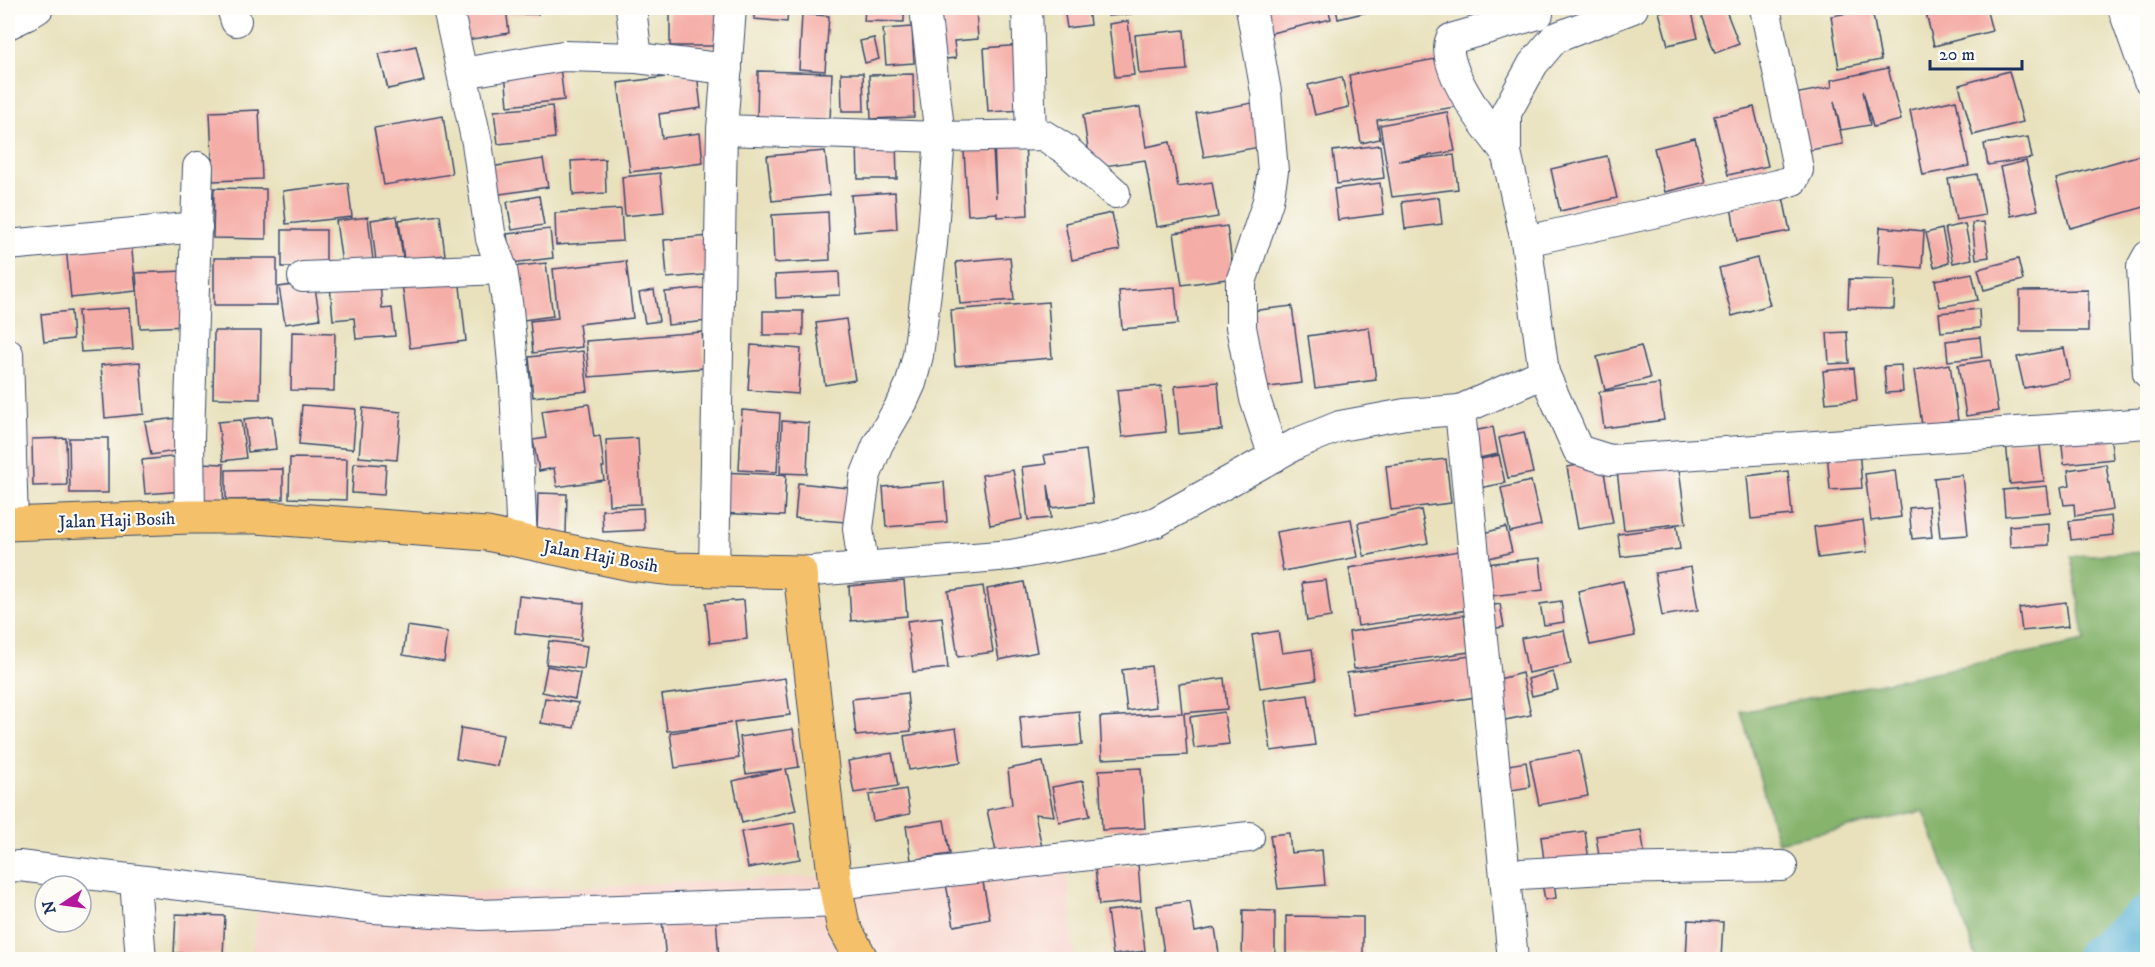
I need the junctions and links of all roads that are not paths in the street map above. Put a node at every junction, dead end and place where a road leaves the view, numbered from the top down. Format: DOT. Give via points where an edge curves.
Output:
graph roads {
  1 [pos="38,8"];
  2 [pos="448,8"];
  3 [pos="631,8"];
  4 [pos="730,8"];
  5 [pos="925,8"];
  6 [pos="1027,8"];
  7 [pos="1251,8"];
  8 [pos="1633,8"];
  9 [pos="1765,8"];
  10 [pos="2123,8"];
  11 [pos="1538,11"];
  12 [pos="8,24"];
  13 [pos="1555,38"];
  14 [pos="637,58"];
  15 [pos="727,69"];
  16 [pos="463,73"];
  17 [pos="2148,79"];
  18 [pos="722,130"];
  19 [pos="1031,134"];
  20 [pos="939,137"];
  21 [pos="1506,152"];
  22 [pos="198,167"];
  23 [pos="1115,193"];
  24 [pos="197,227"];
  25 [pos="1527,240"];
  26 [pos="8,245"];
  27 [pos="2148,256"];
  28 [pos="502,269"];
  29 [pos="303,277"];
  30 [pos="8,354"];
  31 [pos="1544,373"];
  32 [pos="2148,373"];
  33 [pos="1460,411"];
  34 [pos="2148,423"];
  35 [pos="1274,457"];
  36 [pos="190,517"];
  37 [pos="10,524"];
  38 [pos="522,542"];
  39 [pos="863,566"];
  40 [pos="714,571"];
  41 [pos="800,572"];
  42 [pos="1249,837"];
  43 [pos="1782,866"];
  44 [pos="8,867"];
  45 [pos="1504,875"];
  46 [pos="135,881"];
  47 [pos="836,893"];
  48 [pos="141,960"];
  49 [pos="862,960"];
  50 [pos="1513,960"];
  1 -- 12 [label="street"];
  2 -- 16 [label="street"];
  3 -- 14 [label="street"];
  4 -- 15 [label="street"];
  5 -- 20 [label="street"];
  6 -- 19 [label="street"];
  7 -- 35 [label="street" via="1266,92 1273,171 1268,201 1241,282 1240,327 1255,399"];
  8 -- 13 [label="street"];
  9 -- 25 [label="street" via="1798,170 1793,180"];
  10 -- 17 [label="street"];
  11 -- 13 [label="street"];
  11 -- 21 [label="street" via="1451,39 1448,45 1470,106"];
  13 -- 21 [label="street" via="1533,64 1506,113"];
  14 -- 15 [label="street"];
  14 -- 16 [label="street" via="563,56"];
  15 -- 18 [label="street"];
  16 -- 28 [label="street" via="491,239"];
  18 -- 20 [label="street"];
  18 -- 40 [label="street"];
  19 -- 20 [label="street"];
  19 -- 23 [label="street" via="1053,140"];
  20 -- 39 [label="street" via="932,244 918,355 903,401 878,444 865,477 858,528"];
  21 -- 25 [label="street"];
  22 -- 24 [label="street"];
  24 -- 26 [label="street"];
  24 -- 36 [label="street"];
  25 -- 31 [label="street"];
  27 -- 32 [label="street" via="2142,267"];
  28 -- 29 [label="street"];
  28 -- 38 [label="street" via="515,386"];
  30 -- 37 [label="street"];
  31 -- 33 [label="street"];
  31 -- 34 [label="street" via="1578,450 1610,460"];
  33 -- 35 [label="street" via="1405,414 1340,426"];
  33 -- 45 [label="street"];
  35 -- 39 [label="street" via="1156,522 1104,538 1011,555"];
  36 -- 37 [label="main road, Jalan Haji Bosih"];
  36 -- 38 [label="main road, Jalan Haji Bosih" via="256,517 487,534"];
  38 -- 40 [label="main road, Jalan Haji Bosih" via="631,564"];
  39 -- 41 [label="street"];
  40 -- 41 [label="main road, Jalan Haji Bosih"];
  41 -- 47 [label="main road"];
  42 -- 47 [label="street"];
  43 -- 45 [label="street"];
  44 -- 46 [label="street"];
  45 -- 50 [label="street"];
  46 -- 47 [label="street" via="374,908 480,915"];
  46 -- 48 [label="street"];
  47 -- 49 [label="main road" via="843,925"];
}
